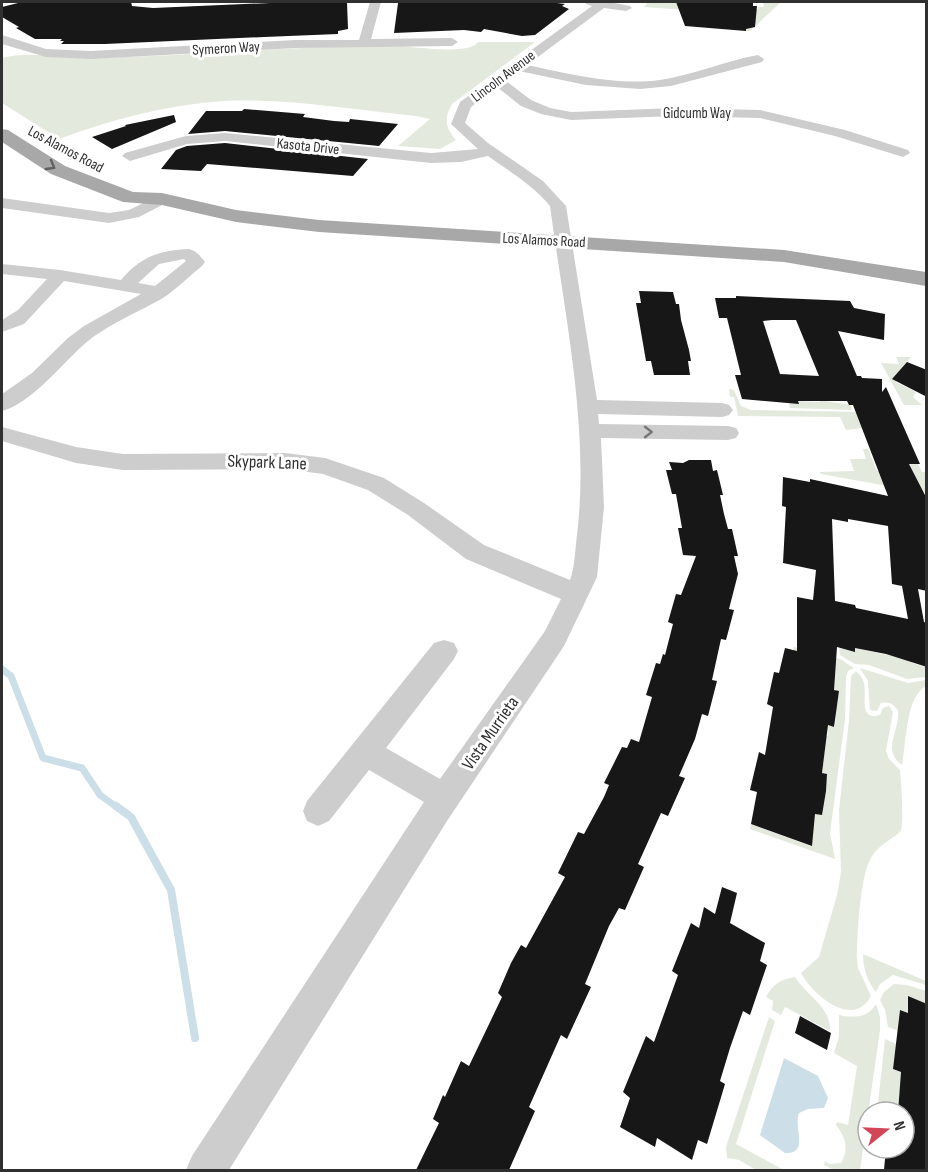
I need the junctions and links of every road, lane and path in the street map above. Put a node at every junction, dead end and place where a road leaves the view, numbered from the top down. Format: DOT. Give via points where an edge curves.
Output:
graph roads {
  1 [pos="375,2"];
  2 [pos="598,2"];
  3 [pos="626,8"];
  4 [pos="2,39"];
  5 [pos="364,42"];
  6 [pos="452,42"];
  7 [pos="758,59"];
  8 [pos="515,66"];
  9 [pos="496,80"];
  10 [pos="6,126"];
  11 [pos="36,134"];
  12 [pos="488,152"];
  13 [pos="903,153"];
  14 [pos="130,156"];
  15 [pos="82,161"];
  16 [pos="162,199"];
  17 [pos="2,203"];
  18 [pos="563,241"];
  19 [pos="2,269"];
  20 [pos="60,275"];
  21 [pos="927,279"];
  22 [pos="126,286"];
  23 [pos="159,292"];
  24 [pos="2,326"];
  25 [pos="4,399"];
  26 [pos="587,407"];
  27 [pos="722,410"];
  28 [pos="590,432"];
  29 [pos="728,433"];
  30 [pos="2,434"];
  31 [pos="576,594"];
  32 [pos="444,651"];
  33 [pos="365,752"];
  34 [pos="445,798"];
  35 [pos="318,811"];
  36 [pos="206,1170"];
  1 -- 5 [label="street"];
  2 -- 3 [label="street"];
  2 -- 8 [label="street, Lincoln Avenue"];
  4 -- 5 [label="street, Symeron Way" via="46,52 91,55"];
  5 -- 6 [label="street, Symeron Way"];
  7 -- 8 [label="street, Gidcumb Way" via="659,84 628,85"];
  8 -- 9 [label="street, Lincoln Avenue"];
  9 -- 12 [label="street, Lincoln Avenue" via="465,105 458,124"];
  9 -- 13 [label="street, Gidcumb Way" via="526,103 571,116 760,114"];
  10 -- 11 [label="main road, Los Alamos Road"];
  10 -- 16 [label="main road, Los Alamos Road, one-way" via="58,170 129,198"];
  12 -- 14 [label="street, Kasota Drive" via="431,158 225,137 186,140"];
  12 -- 18 [label="street, Lincoln Avenue" via="550,193 558,206"];
  15 -- 16 [label="main road, Los Alamos Road" via="151,188"];
  16 -- 17 [label="street" via="121,217"];
  16 -- 18 [label="main road, Los Alamos Road" via="236,216 319,226"];
  18 -- 21 [label="main road, Los Alamos Road" via="808,258"];
  18 -- 26 [label="street, Vista Murrieta"];
  19 -- 20 [label="street"];
  20 -- 22 [label="street"];
  20 -- 24 [label="street" via="18,320"];
  22 -- 23 [label="street"];
  22 -- 23 [label="street" via="141,267 153,260 168,254 189,254 196,262"];
  23 -- 25 [label="street" via="91,330 39,378"];
  26 -- 27 [label="street"];
  26 -- 28 [label="street, Vista Murrieta"];
  28 -- 29 [label="street, one-way"];
  28 -- 31 [label="street, Vista Murrieta" via="592,507 584,577"];
  30 -- 31 [label="street, Skypark Lane" via="76,455 123,462 285,460 325,466 376,484 475,552"];
  31 -- 34 [label="street, Vista Murrieta" via="555,638"];
  32 -- 33 [label="street"];
  33 -- 34 [label="street"];
  33 -- 35 [label="street"];
  34 -- 36 [label="street, Vista Murrieta"];
}
